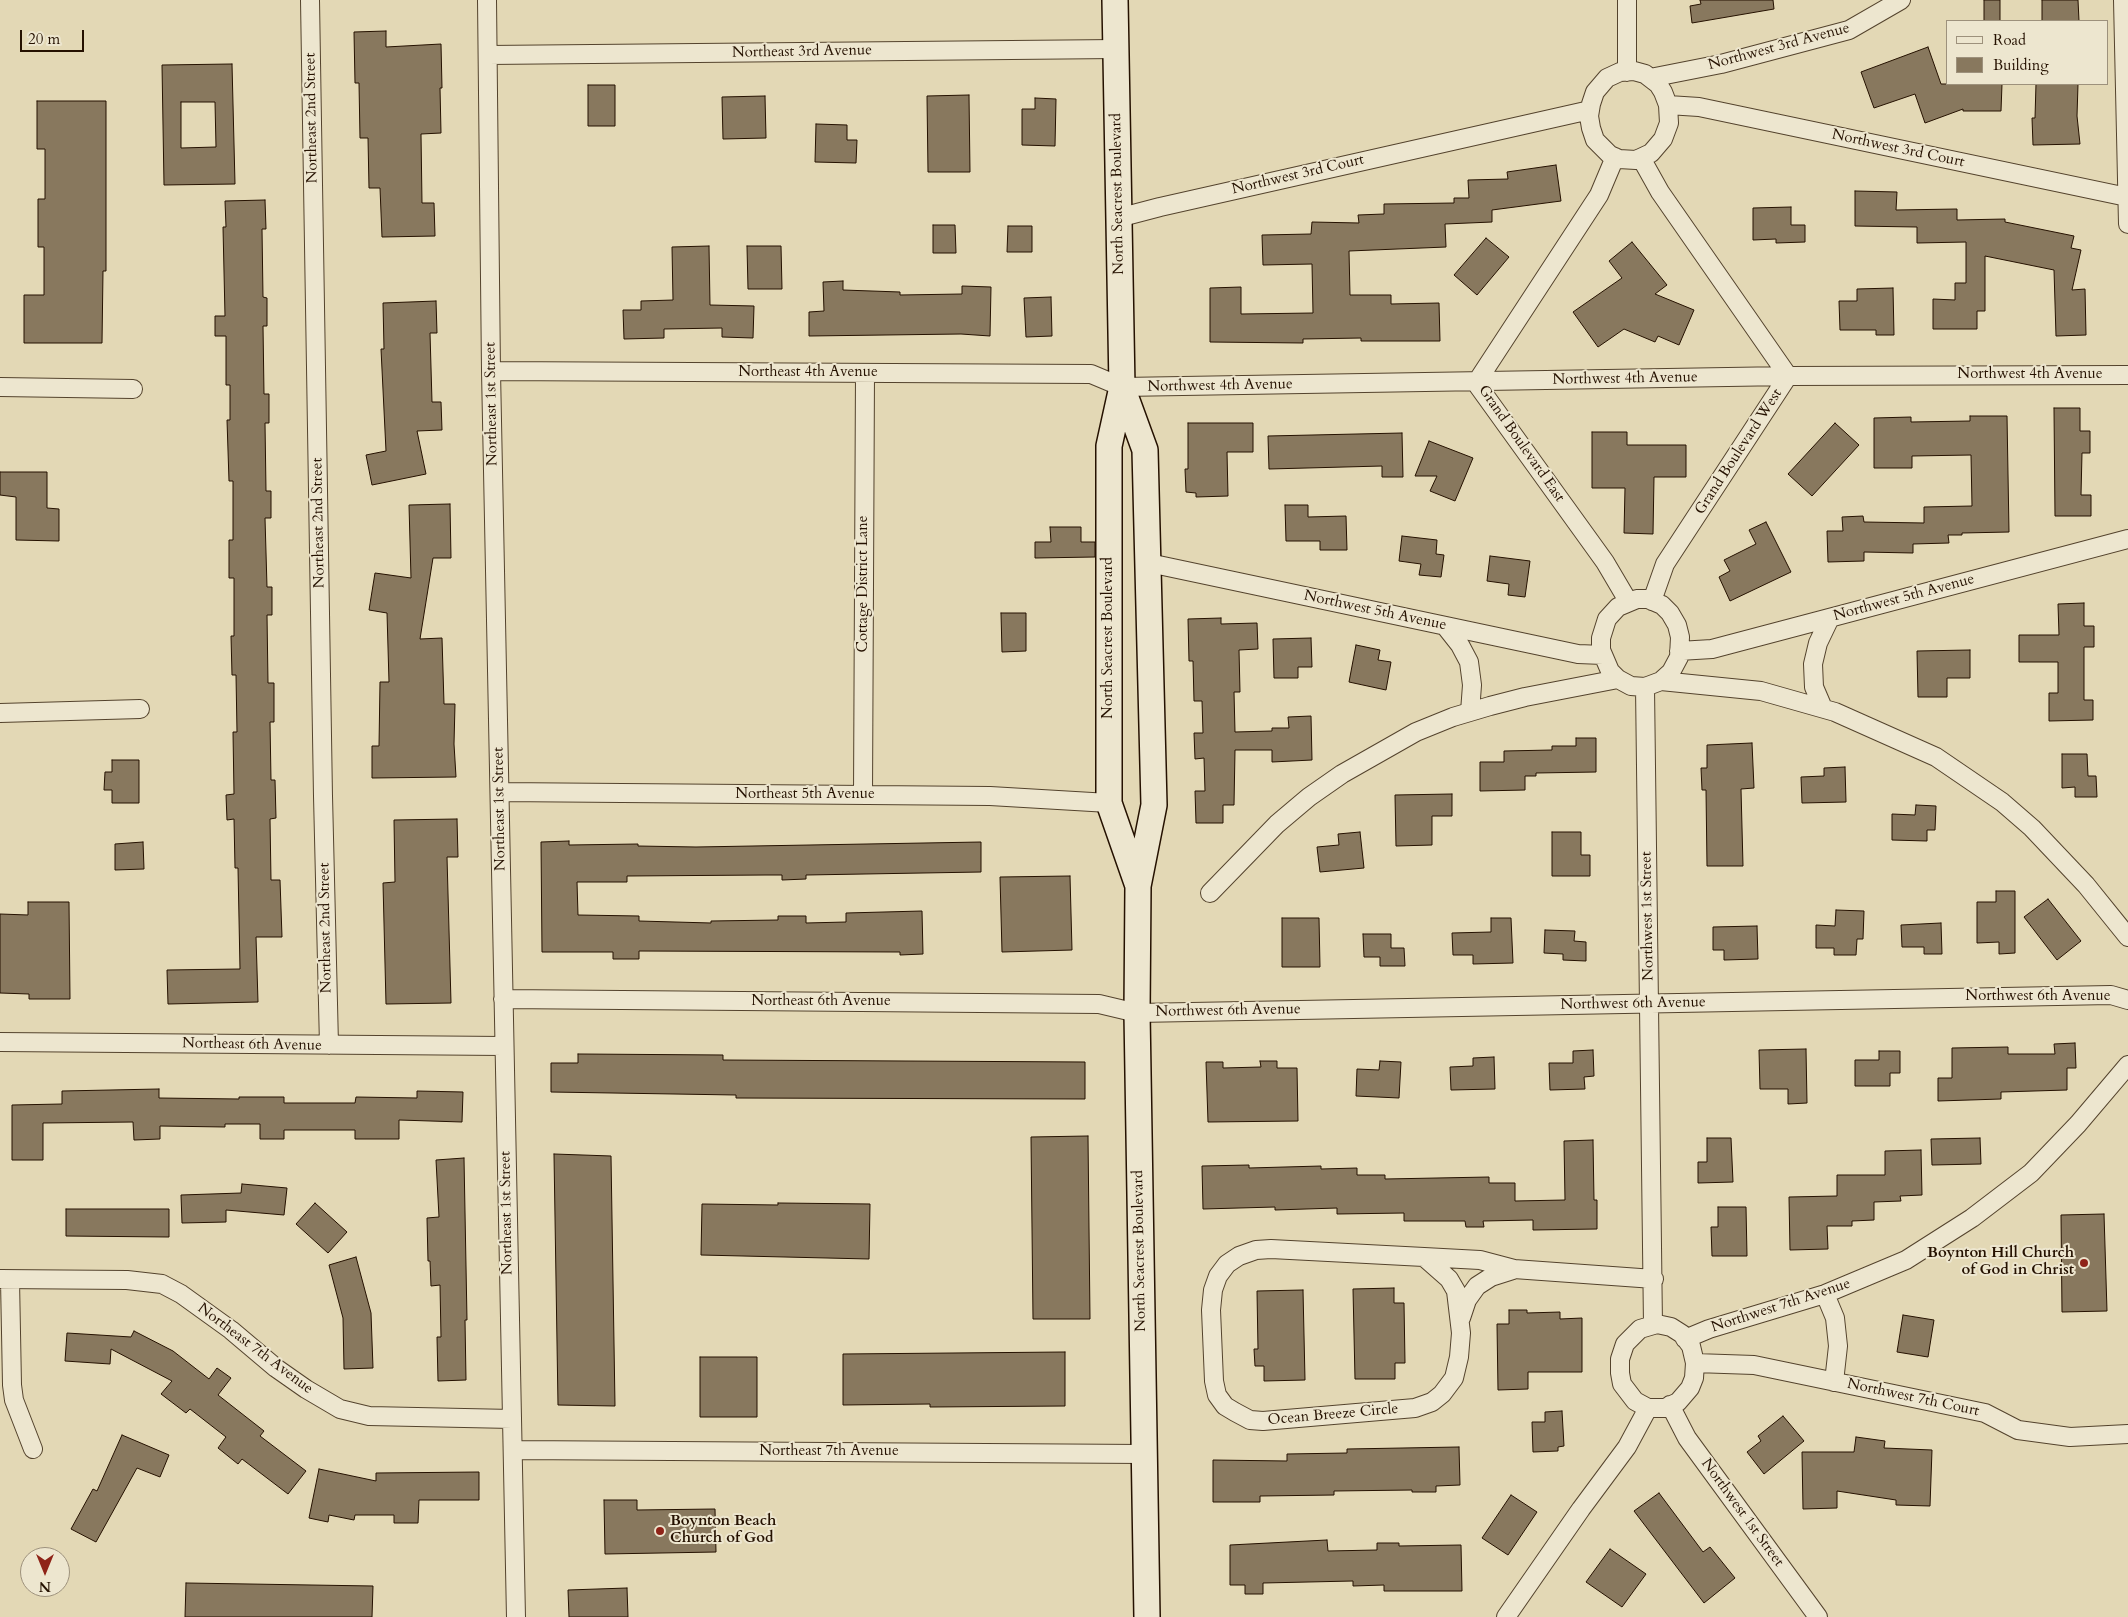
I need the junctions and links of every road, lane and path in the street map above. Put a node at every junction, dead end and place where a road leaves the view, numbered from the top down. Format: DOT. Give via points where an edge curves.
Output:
graph roads {
  1 [pos="310,0"];
  2 [pos="487,0"];
  3 [pos="1115,0"];
  4 [pos="1626,0"];
  5 [pos="1901,0"];
  6 [pos="2123,0"];
  7 [pos="1116,49"];
  8 [pos="488,55"];
  9 [pos="1627,72"];
  10 [pos="1650,78"];
  11 [pos="1668,105"];
  12 [pos="1590,110"];
  13 [pos="1615,157"];
  14 [pos="1641,158"];
  15 [pos="2127,197"];
  16 [pos="1118,218"];
  17 [pos="2128,224"];
  18 [pos="491,371"];
  19 [pos="865,373"];
  20 [pos="2128,375"];
  21 [pos="1788,376"];
  22 [pos="1476,382"];
  23 [pos="0,387"];
  24 [pos="1122,387"];
  25 [pos="133,389"];
  26 [pos="2128,539"];
  27 [pos="1149,563"];
  28 [pos="1628,601"];
  29 [pos="1652,601"];
  30 [pos="1830,618"];
  31 [pos="1445,626"];
  32 [pos="1679,650"];
  33 [pos="1603,655"];
  34 [pos="1618,679"];
  35 [pos="1653,684"];
  36 [pos="1823,708"];
  37 [pos="140,709"];
  38 [pos="1470,712"];
  39 [pos="0,713"];
  40 [pos="500,792"];
  41 [pos="863,795"];
  42 [pos="1109,803"];
  43 [pos="1138,886"];
  44 [pos="1210,893"];
  45 [pos="2128,937"];
  46 [pos="503,999"];
  47 [pos="2128,1000"];
  48 [pos="1650,1004"];
  49 [pos="1137,1013"];
  50 [pos="0,1042"];
  51 [pos="329,1045"];
  52 [pos="504,1046"];
  53 [pos="2128,1065"];
  54 [pos="1424,1257"];
  55 [pos="1514,1270"];
  56 [pos="1654,1279"];
  57 [pos="5,1280"];
  58 [pos="1826,1294"];
  59 [pos="1460,1319"];
  60 [pos="1653,1325"];
  61 [pos="1685,1339"];
  62 [pos="1695,1363"];
  63 [pos="1834,1382"];
  64 [pos="1670,1405"];
  65 [pos="1648,1408"];
  66 [pos="512,1419"];
  67 [pos="2128,1434"];
  68 [pos="33,1449"];
  69 [pos="514,1450"];
  70 [pos="1143,1454"];
  71 [pos="516,1617"];
  72 [pos="1147,1617"];
  73 [pos="1506,1617"];
  74 [pos="1818,1617"];
  1 -- 51 [label="street, Northeast 2nd Street"];
  2 -- 8 [label="street, Northeast 1st Street"];
  3 -- 7 [label="street, North Seacrest Boulevard"];
  4 -- 9 [label="street"];
  5 -- 10 [label="street, Northwest 3rd Avenue" via="1848,30 1721,64"];
  6 -- 15 [label="street"];
  7 -- 8 [label="street, Northeast 3rd Avenue"];
  7 -- 16 [label="street, North Seacrest Boulevard"];
  8 -- 18 [label="street, Northeast 1st Street"];
  9 -- 10 [label="street" via="1645,74"];
  9 -- 12 [label="street" via="1620,72 1602,83 1595,92"];
  10 -- 11 [label="street" via="1658,84"];
  11 -- 14 [label="street" via="1669,123 1663,139 1651,153"];
  11 -- 15 [label="street, Northwest 3rd Court" via="1699,107"];
  12 -- 13 [label="street" via="1591,128 1596,140 1602,149"];
  12 -- 16 [label="street, Northwest 3rd Court"];
  13 -- 14 [label="street"];
  13 -- 22 [label="street, Grand Boulevard East" via="1599,195"];
  14 -- 21 [label="street, Grand Boulevard West" via="1660,192"];
  15 -- 17 [label="street"];
  16 -- 24 [label="street, North Seacrest Boulevard"];
  18 -- 19 [label="street, Northeast 4th Avenue"];
  18 -- 40 [label="street, Northeast 1st Street"];
  19 -- 24 [label="street, Northeast 4th Avenue" via="1091,374"];
  19 -- 41 [label="street, Cottage District Lane"];
  20 -- 21 [label="street, Northwest 4th Avenue"];
  21 -- 22 [label="street, Northwest 4th Avenue"];
  21 -- 29 [label="street, Grand Boulevard West" via="1665,564"];
  22 -- 24 [label="street, Northwest 4th Avenue"];
  22 -- 28 [label="street, Grand Boulevard East" via="1605,562"];
  23 -- 25 [label="street"];
  24 -- 27 [label="street, North Seacrest Boulevard" via="1146,450"];
  24 -- 42 [label="street, North Seacrest Boulevard" via="1108,446"];
  26 -- 30 [label="street, Northwest 5th Avenue"];
  27 -- 31 [label="street, Northwest 5th Avenue"];
  27 -- 43 [label="street, North Seacrest Boulevard" via="1154,806"];
  28 -- 29 [label="street" via="1637,598"];
  28 -- 33 [label="street" via="1607,619 1601,638"];
  29 -- 32 [label="street" via="1662,605 1677,624"];
  30 -- 32 [label="street, Northwest 5th Avenue" via="1712,649"];
  30 -- 36 [label="street" via="1818,643 1813,664 1814,687"];
  31 -- 33 [label="street, Northwest 5th Avenue" via="1578,654"];
  31 -- 38 [label="street" via="1469,662 1472,685"];
  32 -- 35 [label="street" via="1671,672"];
  33 -- 34 [label="street" via="1610,671"];
  34 -- 35 [label="street" via="1632,686"];
  34 -- 38 [label="street" via="1525,696"];
  35 -- 36 [label="street" via="1761,691"];
  35 -- 48 [label="street, Northwest 1st Street"];
  36 -- 45 [label="street" via="1936,757 2002,802 2065,861"];
  37 -- 39 [label="street"];
  38 -- 44 [label="street" via="1416,732 1342,774 1277,824"];
  40 -- 41 [label="street, Northeast 5th Avenue"];
  40 -- 46 [label="street, Northeast 1st Street"];
  41 -- 42 [label="street, Northeast 5th Avenue" via="990,796"];
  42 -- 43 [label="street, North Seacrest Boulevard"];
  43 -- 49 [label="street, North Seacrest Boulevard"];
  46 -- 49 [label="street, Northeast 6th Avenue" via="1099,1004"];
  46 -- 52 [label="street, Northeast 1st Street"];
  47 -- 48 [label="street, Northwest 6th Avenue" via="2111,995"];
  48 -- 49 [label="street, Northwest 6th Avenue"];
  48 -- 56 [label="street, Northwest 1st Street"];
  49 -- 70 [label="street, North Seacrest Boulevard"];
  50 -- 51 [label="street, Northeast 6th Avenue"];
  51 -- 52 [label="street, Northeast 6th Avenue"];
  52 -- 66 [label="street, Northeast 1st Street"];
  53 -- 58 [label="street, Northwest 7th Avenue" via="2032,1173 1906,1260"];
  54 -- 55 [label="street, Ocean Breeze Circle" via="1480,1260"];
  54 -- 59 [label="street, Ocean Breeze Circle" via="1450,1279 1456,1291"];
  54 -- 59 [label="street, Ocean Breeze Circle" via="1271,1249 1239,1256 1227,1264 1213,1290 1211,1310 1217,1394 1225,1406 1235,1412 1250,1420 1263,1421 1415,1408 1432,1402 1454,1378 1459,1357"];
  55 -- 56 [label="street, Ocean Breeze Circle"];
  55 -- 59 [label="street, Ocean Breeze Circle" via="1490,1277 1477,1286"];
  56 -- 60 [label="street, Northwest 1st Street"];
  57 -- 66 [label="street, Northeast 7th Avenue" via="127,1280 162,1284 231,1330 276,1368 340,1409 369,1416"];
  57 -- 68 [label="street" via="14,1400"];
  58 -- 61 [label="street, Northwest 7th Avenue" via="1708,1329"];
  58 -- 63 [label="street" via="1835,1318 1837,1336"];
  60 -- 61 [label="street" via="1671,1327"];
  60 -- 65 [label="street" via="1632,1334 1620,1359 1620,1373 1626,1391"];
  61 -- 62 [label="street"];
  62 -- 63 [label="street, Northwest 7th Court" via="1754,1365"];
  62 -- 64 [label="street" via="1690,1388 1678,1402"];
  63 -- 67 [label="street, Northwest 7th Court" via="1985,1413 2018,1430 2070,1437"];
  64 -- 65 [label="street"];
  64 -- 74 [label="street, Northwest 1st Street" via="1687,1438"];
  65 -- 73 [label="street" via="1627,1447"];
  66 -- 69 [label="street, Northeast 1st Street"];
  69 -- 70 [label="street, Northeast 7th Avenue"];
  69 -- 71 [label="street, Northeast 1st Street"];
  70 -- 72 [label="street, North Seacrest Boulevard"];
}
